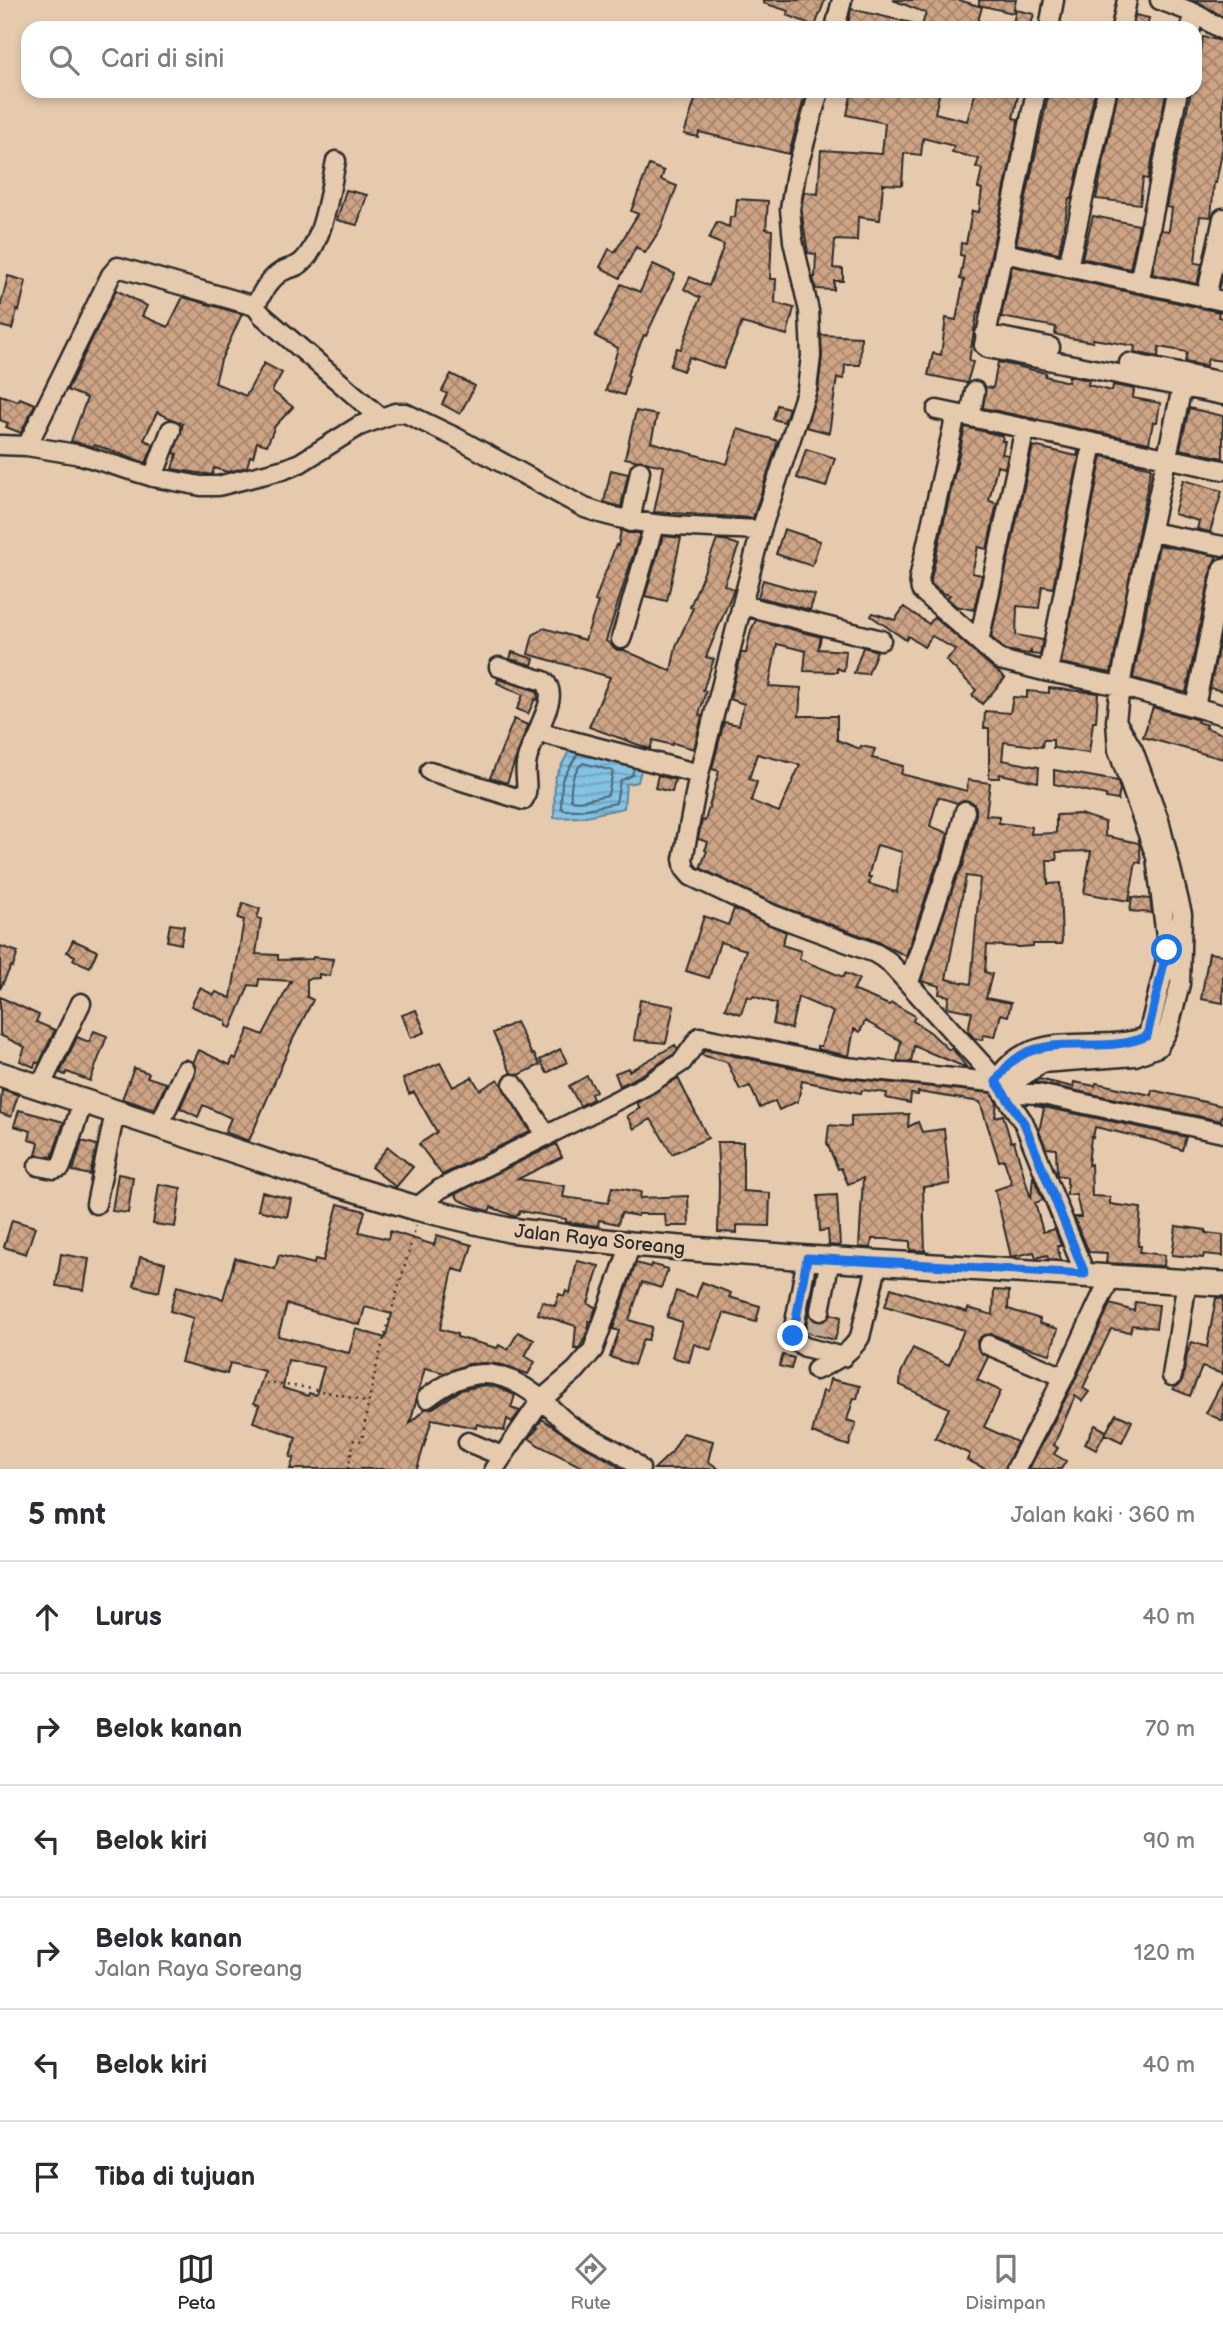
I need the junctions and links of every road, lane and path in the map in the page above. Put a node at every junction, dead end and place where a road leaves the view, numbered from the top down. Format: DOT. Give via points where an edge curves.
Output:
graph roads {
  1 [pos="842,0"];
  2 [pos="1054,0"];
  3 [pos="1127,0"];
  4 [pos="1160,0"];
  5 [pos="837,21"];
  6 [pos="1050,21"];
  7 [pos="1122,21"];
  8 [pos="1192,21"];
  9 [pos="1202,24"];
  10 [pos="1223,30"];
  11 [pos="817,98"];
  12 [pos="1035,98"];
  13 [pos="1105,98"];
  14 [pos="1177,98"];
  15 [pos="336,161"];
  16 [pos="1223,218"];
  17 [pos="1004,253"];
  18 [pos="1068,267"];
  19 [pos="1139,283"];
  20 [pos="1215,300"];
  21 [pos="256,306"];
  22 [pos="1184,381"];
  23 [pos="1223,382"];
  24 [pos="975,391"];
  25 [pos="1223,395"];
  26 [pos="937,410"];
  27 [pos="963,415"];
  28 [pos="381,418"];
  29 [pos="1025,428"];
  30 [pos="171,430"];
  31 [pos="1093,443"];
  32 [pos="0,445"];
  33 [pos="27,446"];
  34 [pos="1167,458"];
  35 [pos="1223,470"];
  36 [pos="640,471"];
  37 [pos="153,477"];
  38 [pos="631,522"];
  39 [pos="654,525"];
  40 [pos="761,530"];
  41 [pos="1151,532"];
  42 [pos="1223,546"];
  43 [pos="1223,568"];
  44 [pos="742,605"];
  45 [pos="621,639"];
  46 [pos="881,639"];
  47 [pos="979,641"];
  48 [pos="499,667"];
  49 [pos="1048,672"];
  50 [pos="1120,686"];
  51 [pos="1195,707"];
  52 [pos="1223,715"];
  53 [pos="538,732"];
  54 [pos="430,771"];
  55 [pos="699,774"];
  56 [pos="965,811"];
  57 [pos="909,982"];
  58 [pos="81,1003"];
  59 [pos="185,1070"];
  60 [pos="0,1074"];
  61 [pos="513,1084"];
  62 [pos="40,1087"];
  63 [pos="1000,1087"];
  64 [pos="83,1101"];
  65 [pos="115,1112"];
  66 [pos="159,1126"];
  67 [pos="1223,1133"];
  68 [pos="547,1136"];
  69 [pos="38,1166"];
  70 [pos="96,1204"];
  71 [pos="418,1208"];
  72 [pos="631,1244"];
  73 [pos="819,1259"];
  74 [pos="878,1262"];
  75 [pos="1085,1274"];
  76 [pos="1111,1276"];
  77 [pos="1187,1282"];
  78 [pos="1223,1284"];
  79 [pos="820,1311"];
  80 [pos="988,1345"];
  81 [pos="842,1357"];
  82 [pos="816,1370"];
  83 [pos="1172,1376"];
  84 [pos="1063,1377"];
  85 [pos="266,1383"];
  86 [pos="427,1398"];
  87 [pos="541,1400"];
  88 [pos="368,1403"];
  89 [pos="468,1442"];
  90 [pos="498,1463"];
  91 [pos="348,1469"];
  92 [pos="640,1469"];
  93 [pos="1016,1469"];
  1 -- 5 [label="street"];
  2 -- 6 [label="street"];
  3 -- 7 [label="street"];
  4 -- 8 [label="street"];
  9 -- 10 [label="street"];
  11 -- 40 [label="street" via="790,209 809,311 808,380"];
  12 -- 17 [label="street"];
  13 -- 18 [label="street"];
  14 -- 19 [label="street"];
  15 -- 21 [label="street" via="320,232 309,253 303,262 270,279"];
  16 -- 20 [label="street"];
  17 -- 18 [label="street"];
  17 -- 22 [label="street" via="985,334 988,348"];
  18 -- 19 [label="street"];
  19 -- 20 [label="street"];
  21 -- 28 [label="street"];
  21 -- 33 [label="street" via="118,267"];
  22 -- 23 [label="street"];
  22 -- 25 [label="street"];
  22 -- 34 [label="street"];
  24 -- 27 [label="street"];
  26 -- 27 [label="street"];
  27 -- 29 [label="street"];
  27 -- 47 [label="street" via="919,585"];
  28 -- 37 [label="street" via="285,469 218,486"];
  28 -- 38 [label="street" via="400,412 413,415 585,508"];
  29 -- 31 [label="street"];
  29 -- 47 [label="street"];
  30 -- 37 [label="street"];
  31 -- 34 [label="street"];
  31 -- 49 [label="street"];
  32 -- 33 [label="street"];
  33 -- 37 [label="street" via="81,455"];
  34 -- 35 [label="street"];
  34 -- 41 [label="street"];
  36 -- 38 [label="street"];
  38 -- 39 [label="street"];
  39 -- 40 [label="street"];
  39 -- 45 [label="street"];
  40 -- 44 [label="street"];
  41 -- 42 [label="street"];
  41 -- 50 [label="street"];
  43 -- 51 [label="street"];
  44 -- 46 [label="street"];
  44 -- 55 [label="street"];
  47 -- 49 [label="street" via="1000,660"];
  48 -- 53 [label="street" via="549,686 551,694"];
  49 -- 50 [label="street"];
  50 -- 51 [label="street"];
  50 -- 63 [label="street" via="1118,750 1156,857 1174,942 1147,1036 1032,1049 1003,1070"];
  51 -- 52 [label="street"];
  53 -- 54 [label="street" via="527,757 523,800"];
  53 -- 55 [label="street"];
  55 -- 57 [label="street" via="682,859 688,873 773,915 882,957"];
  56 -- 57 [label="street" via="952,863"];
  57 -- 63 [label="street"];
  58 -- 62 [label="street"];
  59 -- 66 [label="street"];
  60 -- 62 [label="main road, Jalan Raya Soreang"];
  61 -- 68 [label="street"];
  62 -- 64 [label="main road, Jalan Raya Soreang"];
  63 -- 67 [label="street"];
  63 -- 68 [label="street" via="846,1067 700,1037 682,1062"];
  63 -- 75 [label="street" via="1024,1123"];
  64 -- 65 [label="main road, Jalan Raya Soreang"];
  64 -- 69 [label="street" via="61,1167"];
  65 -- 66 [label="main road, Jalan Raya Soreang"];
  65 -- 70 [label="street"];
  66 -- 71 [label="main road, Jalan Raya Soreang"];
  68 -- 71 [label="street" via="440,1188"];
  71 -- 72 [label="main road, Jalan Raya Soreang" via="509,1230"];
  71 -- 88 [label="path"];
  72 -- 73 [label="main road, Jalan Raya Soreang"];
  72 -- 87 [label="street" via="593,1350"];
  73 -- 74 [label="main road, Jalan Raya Soreang"];
  73 -- 79 [label="street"];
  73 -- 81 [label="street" via="793,1336 796,1342 814,1342"];
  74 -- 75 [label="main road, Jalan Raya Soreang"];
  74 -- 81 [label="street" via="860,1337"];
  75 -- 76 [label="main road, Jalan Raya Soreang"];
  76 -- 77 [label="main road, Jalan Raya Soreang"];
  76 -- 84 [label="street"];
  77 -- 78 [label="main road, Jalan Raya Soreang"];
  77 -- 83 [label="street"];
  80 -- 84 [label="street"];
  81 -- 82 [label="street"];
  84 -- 93 [label="street"];
  85 -- 88 [label="path"];
  86 -- 87 [label="street" via="450,1381 484,1374 511,1380"];
  87 -- 90 [label="street"];
  87 -- 92 [label="street" via="572,1427"];
  88 -- 91 [label="path" via="362,1441 354,1440"];
  89 -- 90 [label="street"];
}
